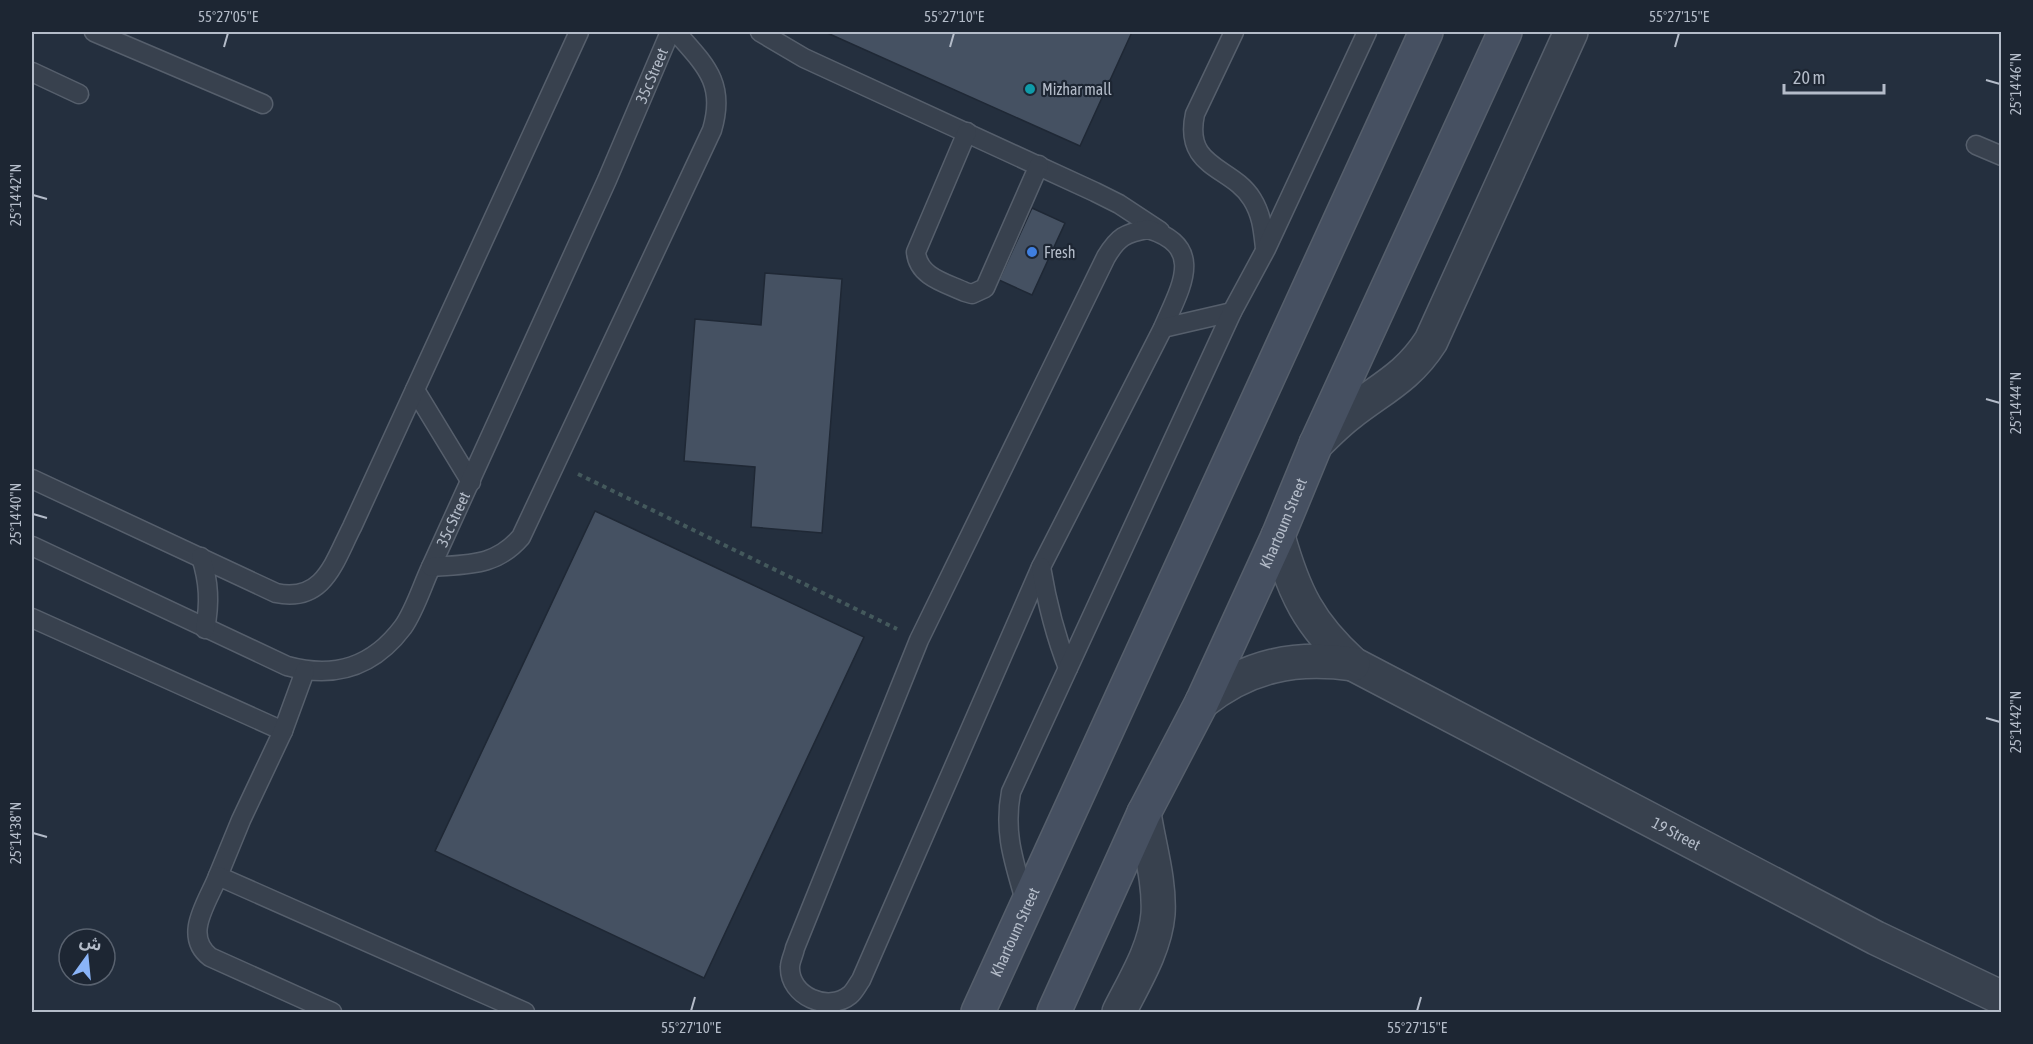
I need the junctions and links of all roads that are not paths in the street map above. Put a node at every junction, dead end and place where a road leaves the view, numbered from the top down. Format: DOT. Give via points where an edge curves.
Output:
graph roads {
  1 [pos="94,32"];
  2 [pos="579,32"];
  3 [pos="670,32"];
  4 [pos="676,32"];
  5 [pos="760,32"];
  6 [pos="1234,32"];
  7 [pos="1367,32"];
  8 [pos="1426,32"];
  9 [pos="1505,32"];
  10 [pos="1571,32"];
  11 [pos="32,72"];
  12 [pos="79,94"];
  13 [pos="263,104"];
  14 [pos="968,132"];
  15 [pos="1977,145"];
  16 [pos="2001,156"];
  17 [pos="1039,165"];
  18 [pos="1164,234"];
  19 [pos="1266,249"];
  20 [pos="1232,312"];
  21 [pos="1162,327"];
  22 [pos="415,390"];
  23 [pos="1316,444"];
  24 [pos="32,479"];
  25 [pos="471,482"];
  26 [pos="1278,536"];
  27 [pos="32,546"];
  28 [pos="201,557"];
  29 [pos="431,567"];
  30 [pos="1041,567"];
  31 [pos="32,618"];
  32 [pos="205,628"];
  33 [pos="1353,664"];
  34 [pos="1068,668"];
  35 [pos="305,671"];
  36 [pos="1202,702"];
  37 [pos="283,731"];
  38 [pos="1144,813"];
  39 [pos="219,876"];
  40 [pos="1026,904"];
  41 [pos="2001,998"];
  42 [pos="332,1012"];
  43 [pos="525,1012"];
  44 [pos="978,1012"];
  45 [pos="1054,1012"];
  46 [pos="1119,1012"];
  1 -- 13 [label="lane"];
  2 -- 22 [label="lane"];
  3 -- 25 [label="lane, 35c Street"];
  4 -- 29 [label="lane" via="713,78 717,113 712,130 521,537 489,561"];
  5 -- 14 [label="lane" via="804,58"];
  6 -- 19 [label="lane" via="1192,128 1201,154 1252,198 1262,220"];
  7 -- 19 [label="lane"];
  8 -- 40 [label="main road, Khartoum Street"];
  9 -- 23 [label="main road, Khartoum Street"];
  10 -- 23 [label="street" via="1431,341 1400,378 1349,414"];
  11 -- 12 [label="lane"];
  14 -- 17 [label="lane"];
  14 -- 17 [label="lane" via="916,252 926,273 965,292 972,294 985,288"];
  15 -- 16 [label="lane"];
  17 -- 18 [label="lane" via="1119,204"];
  18 -- 21 [label="lane" via="1176,244 1185,273"];
  18 -- 30 [label="lane" via="1148,229 1130,232 1115,242 919,640 795,948 790,967 796,987 811,1000 831,1003 850,995 861,980"];
  19 -- 20 [label="lane"];
  20 -- 21 [label="lane"];
  20 -- 34 [label="lane"];
  21 -- 30 [label="lane"];
  22 -- 25 [label="lane"];
  22 -- 28 [label="lane" via="352,527 318,585 298,594 276,592"];
  23 -- 26 [label="main road, Khartoum Street"];
  24 -- 28 [label="lane"];
  25 -- 29 [label="lane, 35c Street"];
  26 -- 33 [label="street, 19 Street" via="1304,608 1318,629"];
  26 -- 36 [label="main road, Khartoum Street"];
  27 -- 32 [label="lane, 35c Street"];
  28 -- 32 [label="lane" via="209,592"];
  29 -- 35 [label="lane, 35c Street" via="404,626 377,653 343,669"];
  30 -- 34 [label="lane" via="1055,636"];
  31 -- 37 [label="lane"];
  32 -- 35 [label="lane, 35c Street"];
  33 -- 36 [label="street, 19 Street" via="1313,660 1273,665 1235,679"];
  33 -- 41 [label="street, 19 Street" via="1876,938"];
  34 -- 40 [label="lane" via="1011,792 1008,808 1008,840"];
  35 -- 37 [label="lane"];
  36 -- 38 [label="main road, Khartoum Street"];
  37 -- 39 [label="lane"];
  38 -- 45 [label="main road, Khartoum Street"];
  38 -- 46 [label="street" via="1158,892 1158,915 1146,958"];
  39 -- 42 [label="lane" via="196,931 202,950"];
  39 -- 43 [label="lane"];
  40 -- 44 [label="main road, Khartoum Street"];
}
